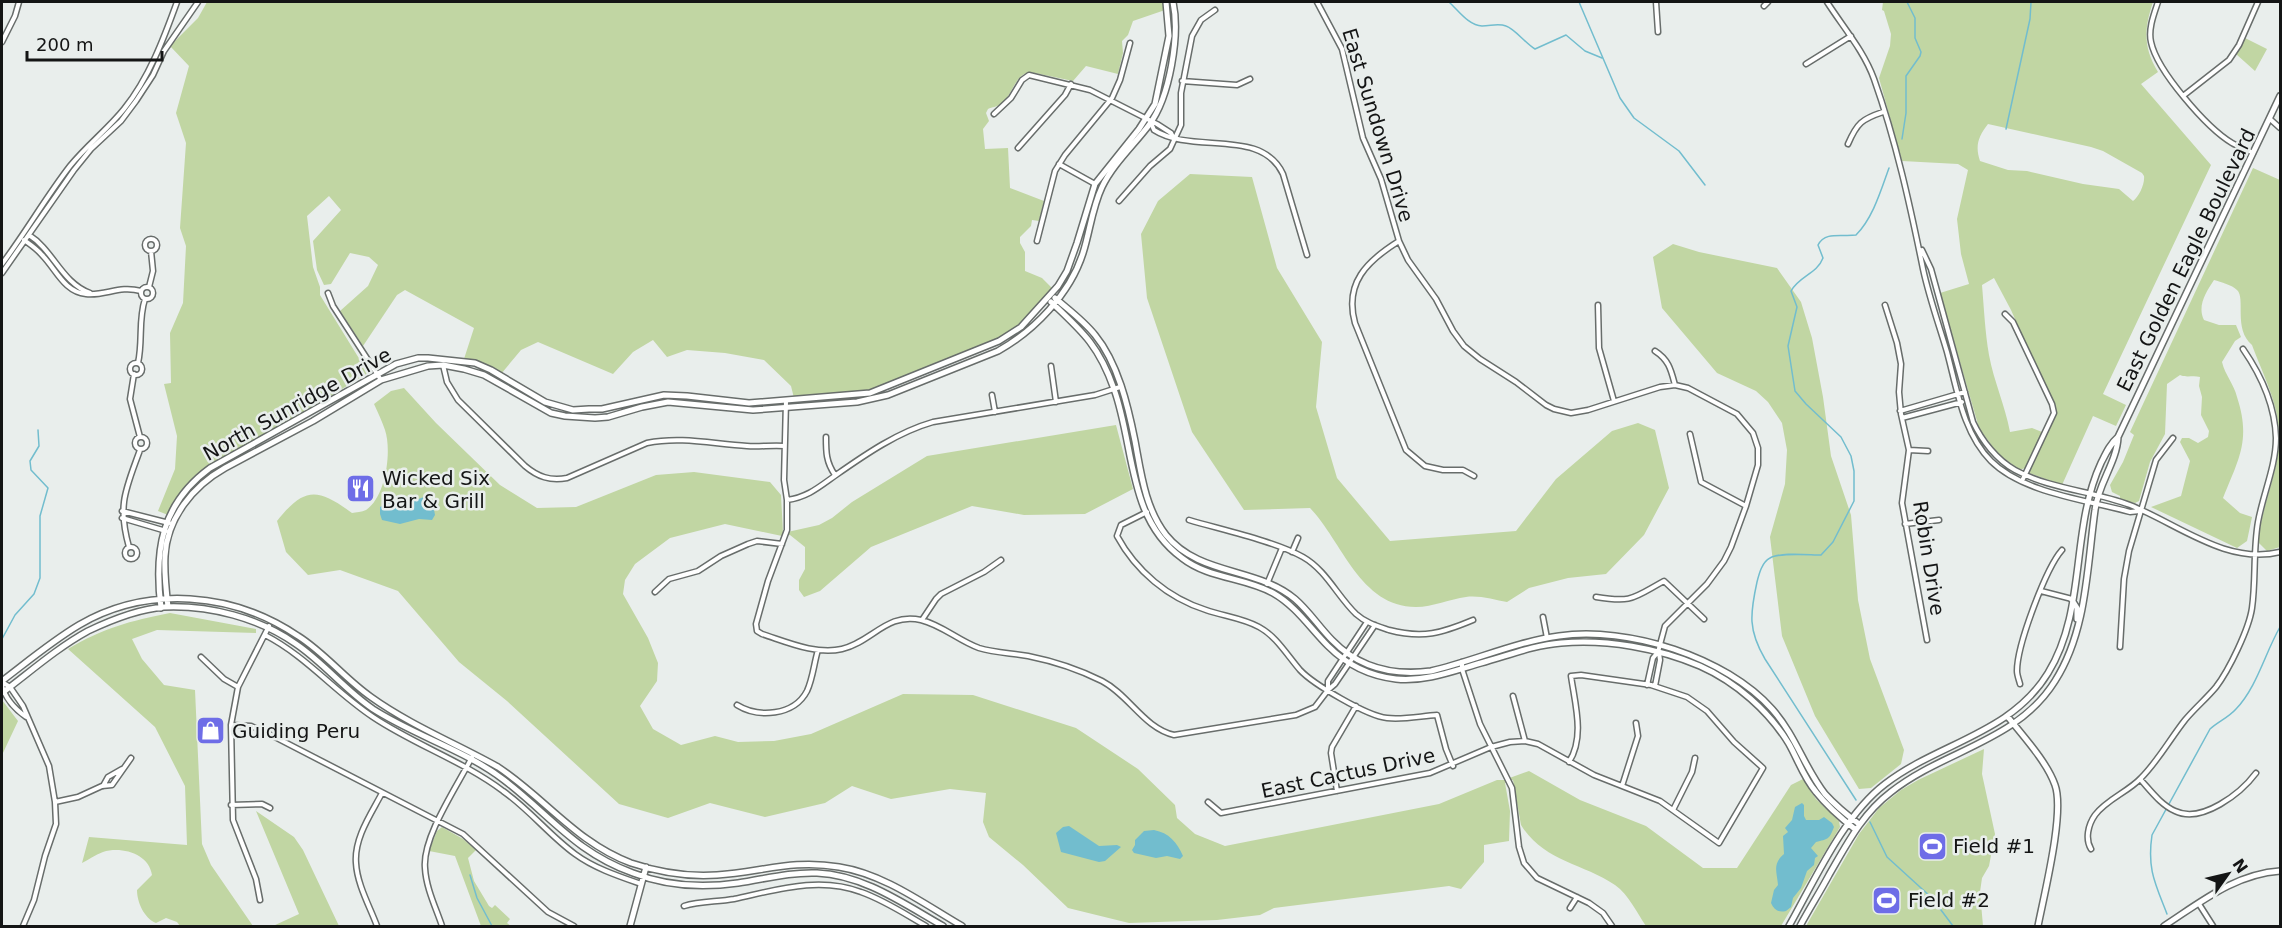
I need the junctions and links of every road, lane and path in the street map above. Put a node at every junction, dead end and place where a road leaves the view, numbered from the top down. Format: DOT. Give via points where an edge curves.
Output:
graph roads {
  1 [pos="19,2"];
  2 [pos="177,2"];
  3 [pos="198,2"];
  4 [pos="1166,2"];
  5 [pos="1173,2"];
  6 [pos="1317,2"];
  7 [pos="1656,2"];
  8 [pos="1768,2"];
  9 [pos="1827,2"];
  10 [pos="2158,2"];
  11 [pos="2258,2"];
  12 [pos="1764,6"];
  13 [pos="1215,10"];
  14 [pos="1658,32"];
  15 [pos="1851,36"];
  16 [pos="2,42"];
  17 [pos="1130,43"];
  18 [pos="1806,64"];
  19 [pos="1250,80"];
  20 [pos="1182,81"];
  21 [pos="1071,84"];
  22 [pos="2183,96"];
  23 [pos="2280,96"];
  24 [pos="1111,100"];
  25 [pos="1883,112"];
  26 [pos="123,114"];
  27 [pos="994,114"];
  28 [pos="2270,119"];
  29 [pos="1148,121"];
  30 [pos="1164,128"];
  31 [pos="2280,128"];
  32 [pos="1160,134"];
  33 [pos="1174,139"];
  34 [pos="1848,144"];
  35 [pos="1018,148"];
  36 [pos="2254,153"];
  37 [pos="1059,164"];
  38 [pos="1095,184"];
  39 [pos="1119,201"];
  40 [pos="27,234"];
  41 [pos="23,240"];
  42 [pos="1037,241"];
  43 [pos="1399,241"];
  44 [pos="1919,244"];
  45 [pos="151,251"];
  46 [pos="1307,255"];
  47 [pos="2,264"];
  48 [pos="2,273"];
  49 [pos="149,287"];
  50 [pos="141,291"];
  51 [pos="94,294"];
  52 [pos="328,294"];
  53 [pos="145,299"];
  54 [pos="1052,299"];
  55 [pos="1598,305"];
  56 [pos="1885,305"];
  57 [pos="2005,314"];
  58 [pos="2243,349"];
  59 [pos="1655,351"];
  60 [pos="444,362"];
  61 [pos="138,363"];
  62 [pos="1051,366"];
  63 [pos="134,374"];
  64 [pos="378,374"];
  65 [pos="381,380"];
  66 [pos="1675,385"];
  67 [pos="1117,388"];
  68 [pos="1965,392"];
  69 [pos="342,394"];
  70 [pos="1959,394"];
  71 [pos="992,395"];
  72 [pos="1967,400"];
  73 [pos="786,401"];
  74 [pos="1614,401"];
  75 [pos="345,402"];
  76 [pos="1056,402"];
  77 [pos="1961,402"];
  78 [pos="786,408"];
  79 [pos="1900,411"];
  80 [pos="995,412"];
  81 [pos="1902,418"];
  82 [pos="1690,434"];
  83 [pos="140,437"];
  84 [pos="826,437"];
  85 [pos="2118,437"];
  86 [pos="2173,438"];
  87 [pos="784,446"];
  88 [pos="140,450"];
  89 [pos="1909,450"];
  90 [pos="1928,451"];
  91 [pos="2025,474"];
  92 [pos="835,475"];
  93 [pos="1474,476"];
  94 [pos="2022,481"];
  95 [pos="2088,497"];
  96 [pos="787,500"];
  97 [pos="2097,500"];
  98 [pos="1746,506"];
  99 [pos="122,511"];
  100 [pos="1148,511"];
  101 [pos="2140,511"];
  102 [pos="122,518"];
  103 [pos="1190,520"];
  104 [pos="1939,520"];
  105 [pos="170,523"];
  106 [pos="1905,524"];
  107 [pos="166,531"];
  108 [pos="1298,538"];
  109 [pos="782,544"];
  110 [pos="129,547"];
  111 [pos="1282,548"];
  112 [pos="2062,550"];
  113 [pos="1292,552"];
  114 [pos="2280,552"];
  115 [pos="2253,555"];
  116 [pos="1002,560"];
  117 [pos="1266,587"];
  118 [pos="2041,591"];
  119 [pos="655,592"];
  120 [pos="1596,597"];
  121 [pos="160,598"];
  122 [pos="167,598"];
  123 [pos="2072,599"];
  124 [pos="1688,603"];
  125 [pos="164,608"];
  126 [pos="1543,617"];
  127 [pos="1704,619"];
  128 [pos="922,620"];
  129 [pos="1473,620"];
  130 [pos="270,621"];
  131 [pos="1367,622"];
  132 [pos="1374,625"];
  133 [pos="268,628"];
  134 [pos="265,635"];
  135 [pos="1547,638"];
  136 [pos="2075,639"];
  137 [pos="1927,640"];
  138 [pos="2120,647"];
  139 [pos="1659,649"];
  140 [pos="818,650"];
  141 [pos="201,657"];
  142 [pos="1348,658"];
  143 [pos="1462,666"];
  144 [pos="2,682"];
  145 [pos="2019,684"];
  146 [pos="1647,685"];
  147 [pos="1655,686"];
  148 [pos="10,687"];
  149 [pos="238,687"];
  150 [pos="1328,690"];
  151 [pos="2,692"];
  152 [pos="1513,696"];
  153 [pos="737,705"];
  154 [pos="1356,706"];
  155 [pos="2008,717"];
  156 [pos="27,718"];
  157 [pos="1636,723"];
  158 [pos="231,725"];
  159 [pos="2014,725"];
  160 [pos="1525,741"];
  161 [pos="1491,747"];
  162 [pos="474,753"];
  163 [pos="131,758"];
  164 [pos="1695,758"];
  165 [pos="470,760"];
  166 [pos="1569,762"];
  167 [pos="467,766"];
  168 [pos="1453,766"];
  169 [pos="122,769"];
  170 [pos="2256,773"];
  171 [pos="2140,779"];
  172 [pos="102,786"];
  173 [pos="1622,786"];
  174 [pos="1337,790"];
  175 [pos="382,793"];
  176 [pos="55,802"];
  177 [pos="1208,802"];
  178 [pos="231,805"];
  179 [pos="270,808"];
  180 [pos="1673,810"];
  181 [pos="439,820"];
  182 [pos="1850,821"];
  183 [pos="1857,827"];
  184 [pos="2091,849"];
  185 [pos="646,867"];
  186 [pos="2280,871"];
  187 [pos="643,877"];
  188 [pos="641,884"];
  189 [pos="1577,897"];
  190 [pos="260,900"];
  191 [pos="2199,904"];
  192 [pos="684,906"];
  193 [pos="1570,908"];
  194 [pos="22,927"];
  195 [pos="377,927"];
  196 [pos="442,927"];
  197 [pos="574,927"];
  198 [pos="630,927"];
  199 [pos="926,927"];
  200 [pos="943,927"];
  201 [pos="962,927"];
  202 [pos="1612,927"];
  203 [pos="1789,927"];
  204 [pos="1800,927"];
  205 [pos="2038,927"];
  206 [pos="2164,927"];
  207 [pos="2213,927"];
  1 -- 16 [label="street"];
  2 -- 26 [label="street" via="147,72"];
  3 -- 26 [label="street" via="164,51 153,75"];
  4 -- 29 [label="street, North Sunridge Drive" via="1167,52"];
  5 -- 29 [label="street, North Sunridge Drive" via="1174,51 1163,98"];
  6 -- 43 [label="street, East Sundown Drive" via="1342,49 1363,138 1381,179"];
  7 -- 14 [label="street"];
  8 -- 12 [label="street"];
  9 -- 15 [label="street"];
  10 -- 22 [label="street" via="2151,42 2157,59"];
  11 -- 22 [label="street" via="2240,45 2229,60"];
  13 -- 20 [label="street" via="1201,20 1192,36"];
  15 -- 18 [label="street"];
  15 -- 25 [label="street" via="1867,63"];
  17 -- 24 [label="street"];
  19 -- 20 [label="street" via="1237,85"];
  20 -- 33 [label="street" via="1182,121"];
  21 -- 24 [label="street"];
  21 -- 27 [label="street" via="1029,75"];
  21 -- 35 [label="street"];
  22 -- 36 [label="street" via="2223,136"];
  23 -- 28 [label="street, East Golden Eagle Boulevard"];
  24 -- 29 [label="street"];
  24 -- 37 [label="street"];
  25 -- 34 [label="street" via="1859,123"];
  25 -- 44 [label="street"];
  26 -- 40 [label="street" via="87,145 69,167"];
  28 -- 31 [label="street"];
  28 -- 36 [label="street, East Golden Eagle Boulevard"];
  29 -- 30 [label="street"];
  29 -- 32 [label="street"];
  29 -- 38 [label="street, North Sunridge Drive"];
  29 -- 54 [label="street, North Sunridge Drive" via="1102,186 1078,267"];
  30 -- 32 [label="street"];
  30 -- 33 [label="street"];
  32 -- 33 [label="street"];
  33 -- 39 [label="street" via="1170,149 1150,165"];
  33 -- 46 [label="street" via="1248,146 1274,159 1283,174"];
  36 -- 85 [label="street, East Golden Eagle Boulevard"];
  37 -- 38 [label="street"];
  37 -- 42 [label="street"];
  38 -- 54 [label="street, North Sunridge Drive" via="1067,271"];
  40 -- 41 [label="street"];
  40 -- 51 [label="street" via="48,251 75,284"];
  41 -- 47 [label="street"];
  41 -- 48 [label="street"];
  41 -- 51 [label="street" via="43,255 62,281 80,293"];
  43 -- 74 [label="street, East Sundown Drive" via="1458,339 1480,359 1554,409 1571,413"];
  43 -- 93 [label="street" via="1372,259 1360,274 1352,304 1355,323 1406,450 1425,466 1463,470"];
  44 -- 68 [label="street" via="1931,270"];
  44 -- 70 [label="street"];
  45 -- 49 [label="street" via="153,271"];
  49 -- 50 [label="street"];
  49 -- 53 [label="street" via="153,296"];
  50 -- 51 [label="street" via="122,288"];
  50 -- 53 [label="street"];
  52 -- 64 [label="street"];
  53 -- 61 [label="street" via="140,314"];
  54 -- 67 [label="street" via="1097,336 1109,357"];
  54 -- 73 [label="street, North Sunridge Drive" via="999,341 882,389"];
  54 -- 78 [label="street, North Sunridge Drive" via="1033,327 1010,344 888,395 857,402"];
  55 -- 74 [label="street" via="1599,348"];
  56 -- 79 [label="street, Robin Drive" via="1901,364"];
  57 -- 91 [label="street" via="2013,322 2054,413"];
  58 -- 115 [label="street" via="2269,398 2276,439"];
  59 -- 66 [label="street" via="1670,366"];
  60 -- 64 [label="street, North Sunridge Drive" via="418,358"];
  60 -- 65 [label="street, North Sunridge Drive"];
  60 -- 73 [label="street, North Sunridge Drive" via="475,363 545,402 573,410 602,409 664,395 741,403"];
  60 -- 78 [label="street, North Sunridge Drive" via="484,375 539,407 566,416 608,417 668,402 753,410"];
  60 -- 87 [label="street" via="447,382 458,400 535,475 546,479 567,478 661,440"];
  61 -- 63 [label="street" via="142,370"];
  61 -- 63 [label="street" via="130,367"];
  62 -- 76 [label="street"];
  63 -- 83 [label="street" via="131,406"];
  64 -- 65 [label="street"];
  64 -- 69 [label="street, North Sunridge Drive"];
  65 -- 75 [label="street, North Sunridge Drive"];
  66 -- 74 [label="street, East Sundown Drive"];
  66 -- 98 [label="street" via="1737,414 1753,433 1759,456"];
  67 -- 76 [label="street"];
  67 -- 100 [label="street" via="1137,491"];
  68 -- 70 [label="street"];
  68 -- 72 [label="street"];
  69 -- 75 [label="street"];
  69 -- 105 [label="street, North Sunridge Drive" via="202,474 179,498"];
  70 -- 77 [label="street"];
  70 -- 79 [label="street"];
  71 -- 80 [label="street"];
  72 -- 77 [label="street"];
  72 -- 91 [label="street" via="1977,431 1987,444 2001,460"];
  73 -- 78 [label="street"];
  75 -- 105 [label="street, North Sunridge Drive" via="212,475"];
  76 -- 80 [label="street"];
  77 -- 81 [label="street"];
  77 -- 94 [label="street" via="1982,451"];
  78 -- 87 [label="street"];
  79 -- 81 [label="street, Robin Drive"];
  80 -- 92 [label="street" via="911,428"];
  81 -- 89 [label="street, Robin Drive"];
  82 -- 98 [label="street" via="1701,482"];
  83 -- 88 [label="street" via="135,442"];
  83 -- 88 [label="street" via="148,444"];
  84 -- 92 [label="street" via="828,465"];
  85 -- 95 [label="street, East Golden Eagle Boulevard" via="2111,444"];
  85 -- 97 [label="street, East Golden Eagle Boulevard" via="2118,447"];
  86 -- 101 [label="street" via="2156,460"];
  87 -- 96 [label="street"];
  88 -- 99 [label="street"];
  89 -- 90 [label="street"];
  89 -- 106 [label="street, Robin Drive" via="1902,503"];
  91 -- 94 [label="street"];
  91 -- 95 [label="street"];
  92 -- 96 [label="street" via="815,491"];
  94 -- 95 [label="street" via="2035,488"];
  95 -- 97 [label="street"];
  95 -- 123 [label="street, East Golden Eagle Boulevard"];
  96 -- 109 [label="street" via="787,530"];
  97 -- 101 [label="street" via="2130,512"];
  97 -- 136 [label="street, East Golden Eagle Boulevard"];
  98 -- 124 [label="street" via="1724,561"];
  99 -- 102 [label="street"];
  99 -- 105 [label="street"];
  100 -- 117 [label="street" via="1162,539 1186,562 1211,574"];
  100 -- 150 [label="street" via="1121,525 1117,533 1142,571 1190,604 1262,628 1306,676"];
  101 -- 115 [label="street" via="2227,550"];
  101 -- 138 [label="street" via="2124,579"];
  102 -- 107 [label="street"];
  102 -- 110 [label="street"];
  103 -- 111 [label="street"];
  104 -- 106 [label="street"];
  105 -- 107 [label="street, North Sunridge Drive"];
  106 -- 137 [label="street, Robin Drive"];
  107 -- 121 [label="street, North Sunridge Drive" via="158,555"];
  107 -- 122 [label="street, North Sunridge Drive"];
  108 -- 113 [label="street"];
  109 -- 119 [label="street" via="748,544 698,571 669,579"];
  109 -- 140 [label="street" via="762,601 757,631"];
  111 -- 113 [label="street"];
  111 -- 117 [label="street"];
  112 -- 118 [label="street"];
  113 -- 131 [label="street" via="1322,573"];
  114 -- 115 [label="street"];
  115 -- 171 [label="street" via="2252,610 2227,673"];
  116 -- 128 [label="street" via="941,594"];
  117 -- 142 [label="street" via="1292,606 1329,648"];
  118 -- 123 [label="street"];
  118 -- 145 [label="street" via="2018,660"];
  120 -- 124 [label="street" via="1635,598 1664,581"];
  121 -- 122 [label="street"];
  121 -- 125 [label="street, North Sunridge Drive"];
  121 -- 144 [label="street" via="79,625"];
  122 -- 125 [label="street, North Sunridge Drive"];
  122 -- 130 [label="street" via="239,607"];
  123 -- 136 [label="street" via="2077,608"];
  123 -- 155 [label="street, East Golden Eagle Boulevard" via="2067,631 2055,661 2032,696"];
  124 -- 127 [label="street"];
  124 -- 139 [label="street" via="1665,626"];
  125 -- 133 [label="street" via="219,612"];
  125 -- 148 [label="street" via="113,620 85,633"];
  126 -- 135 [label="street"];
  128 -- 140 [label="street" via="890,622 848,647"];
  128 -- 150 [label="street" via="977,647 1028,656 1100,680 1123,696 1155,728 1174,735 1296,716 1315,707"];
  129 -- 132 [label="street" via="1416,635"];
  130 -- 133 [label="street"];
  130 -- 162 [label="street" via="306,641 371,698"];
  131 -- 132 [label="street"];
  131 -- 142 [label="street"];
  132 -- 142 [label="street"];
  133 -- 134 [label="street"];
  133 -- 165 [label="street" via="310,655 375,710"];
  134 -- 149 [label="street"];
  134 -- 167 [label="street" via="301,658 373,718"];
  135 -- 139 [label="street" via="1592,634"];
  135 -- 143 [label="street"];
  136 -- 159 [label="street, East Golden Eagle Boulevard" via="2046,694"];
  139 -- 143 [label="street" via="1560,643"];
  139 -- 146 [label="street"];
  139 -- 147 [label="street"];
  139 -- 182 [label="street" via="1717,666 1762,699 1792,735 1826,794"];
  140 -- 153 [label="street" via="808,687 795,705 783,711 753,713"];
  141 -- 149 [label="street"];
  142 -- 143 [label="street" via="1363,671 1398,679 1427,678"];
  142 -- 150 [label="street"];
  143 -- 161 [label="street"];
  144 -- 148 [label="street"];
  144 -- 151 [label="street"];
  146 -- 147 [label="street"];
  146 -- 166 [label="street" via="1571,676 1578,729 1577,749"];
  147 -- 180 [label="street" via="1707,711 1763,768 1719,843"];
  148 -- 151 [label="street"];
  148 -- 156 [label="street"];
  149 -- 158 [label="street"];
  150 -- 154 [label="street"];
  151 -- 156 [label="street" via="15,710"];
  152 -- 160 [label="street"];
  154 -- 168 [label="street" via="1388,719 1437,715"];
  154 -- 174 [label="street" via="1332,747"];
  155 -- 159 [label="street"];
  155 -- 182 [label="street, East Golden Eagle Boulevard" via="1899,774 1875,792"];
  156 -- 176 [label="street" via="49,766"];
  157 -- 173 [label="street" via="1638,736"];
  158 -- 175 [label="street" via="251,726 269,734"];
  158 -- 178 [label="street"];
  159 -- 183 [label="street, East Golden Eagle Boulevard" via="1905,781 1878,802"];
  159 -- 205 [label="street" via="2050,773 2056,788 2056,830"];
  160 -- 161 [label="street, East Cactus Drive"];
  160 -- 166 [label="street"];
  161 -- 168 [label="street, East Cactus Drive"];
  161 -- 189 [label="street" via="1512,788 1524,863 1537,878"];
  162 -- 165 [label="street"];
  162 -- 185 [label="street" via="513,777 598,847"];
  163 -- 169 [label="street"];
  164 -- 180 [label="street"];
  165 -- 167 [label="street"];
  165 -- 187 [label="street" via="501,778 573,842"];
  166 -- 173 [label="street"];
  167 -- 181 [label="street"];
  167 -- 188 [label="street" via="511,796 575,854"];
  168 -- 174 [label="street, East Cactus Drive"];
  169 -- 172 [label="street"];
  169 -- 172 [label="street" via="112,785"];
  170 -- 171 [label="street" via="2247,785 2218,805 2184,814 2162,803"];
  171 -- 184 [label="street" via="2096,814 2088,830"];
  172 -- 176 [label="street"];
  173 -- 180 [label="street"];
  174 -- 177 [label="street, East Cactus Drive" via="1221,813"];
  175 -- 181 [label="street"];
  175 -- 195 [label="street" via="361,832 356,856 357,870"];
  176 -- 194 [label="street" via="56,824"];
  178 -- 179 [label="street" via="262,804"];
  178 -- 190 [label="street"];
  181 -- 196 [label="street" via="424,862"];
  181 -- 197 [label="street" via="473,842 548,912"];
  182 -- 183 [label="street"];
  182 -- 203 [label="street, East Golden Eagle Boulevard"];
  183 -- 204 [label="street, East Golden Eagle Boulevard"];
  185 -- 187 [label="street"];
  185 -- 201 [label="street" via="706,876 790,864 841,867 892,885"];
  186 -- 191 [label="street" via="2240,880"];
  187 -- 188 [label="street"];
  187 -- 200 [label="street" via="706,886 788,873 820,873 877,889"];
  188 -- 198 [label="street"];
  189 -- 193 [label="street"];
  189 -- 202 [label="street" via="1603,913"];
  191 -- 206 [label="street"];
  191 -- 207 [label="street"];
  192 -- 199 [label="street" via="808,884 840,886 882,901"];
}
